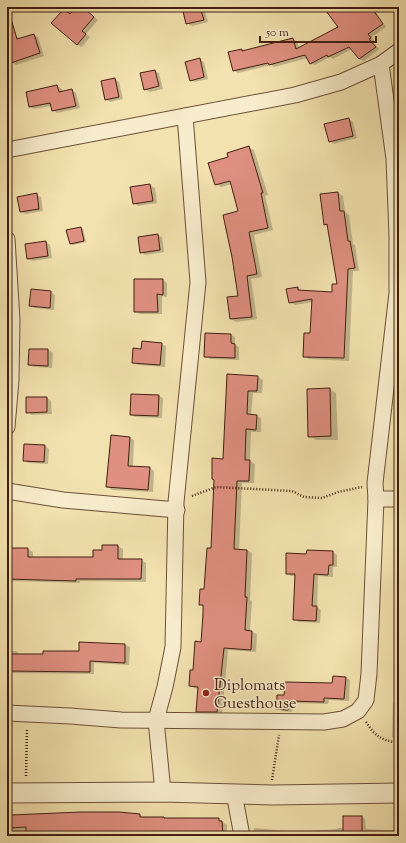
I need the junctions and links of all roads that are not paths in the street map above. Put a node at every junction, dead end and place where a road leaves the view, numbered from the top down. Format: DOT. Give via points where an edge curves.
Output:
graph roads {
  1 [pos="399,51"];
  2 [pos="381,64"];
  3 [pos="185,116"];
  4 [pos="7,150"];
  5 [pos="7,239"];
  6 [pos="396,340"];
  7 [pos="7,427"];
  8 [pos="7,491"];
  9 [pos="376,499"];
  10 [pos="399,499"];
  11 [pos="177,506"];
  12 [pos="7,714"];
  13 [pos="156,720"];
  14 [pos="163,792"];
  15 [pos="7,793"];
  16 [pos="234,793"];
  17 [pos="399,793"];
  18 [pos="242,836"];
  1 -- 2 [label="street"];
  2 -- 3 [label="street" via="341,82 295,95"];
  2 -- 6 [label="street" via="394,159 397,236"];
  3 -- 4 [label="street"];
  3 -- 11 [label="street" via="198,282"];
  5 -- 7 [label="street" via="12,320"];
  6 -- 9 [label="street" via="375,483"];
  8 -- 11 [label="street" via="63,500"];
  9 -- 10 [label="street"];
  9 -- 13 [label="street" via="369,674 366,700 358,711 343,719 324,722"];
  11 -- 13 [label="street" via="172,647"];
  12 -- 13 [label="street"];
  13 -- 14 [label="street"];
  14 -- 15 [label="street"];
  14 -- 16 [label="street"];
  16 -- 17 [label="street"];
  16 -- 18 [label="street"];
}
